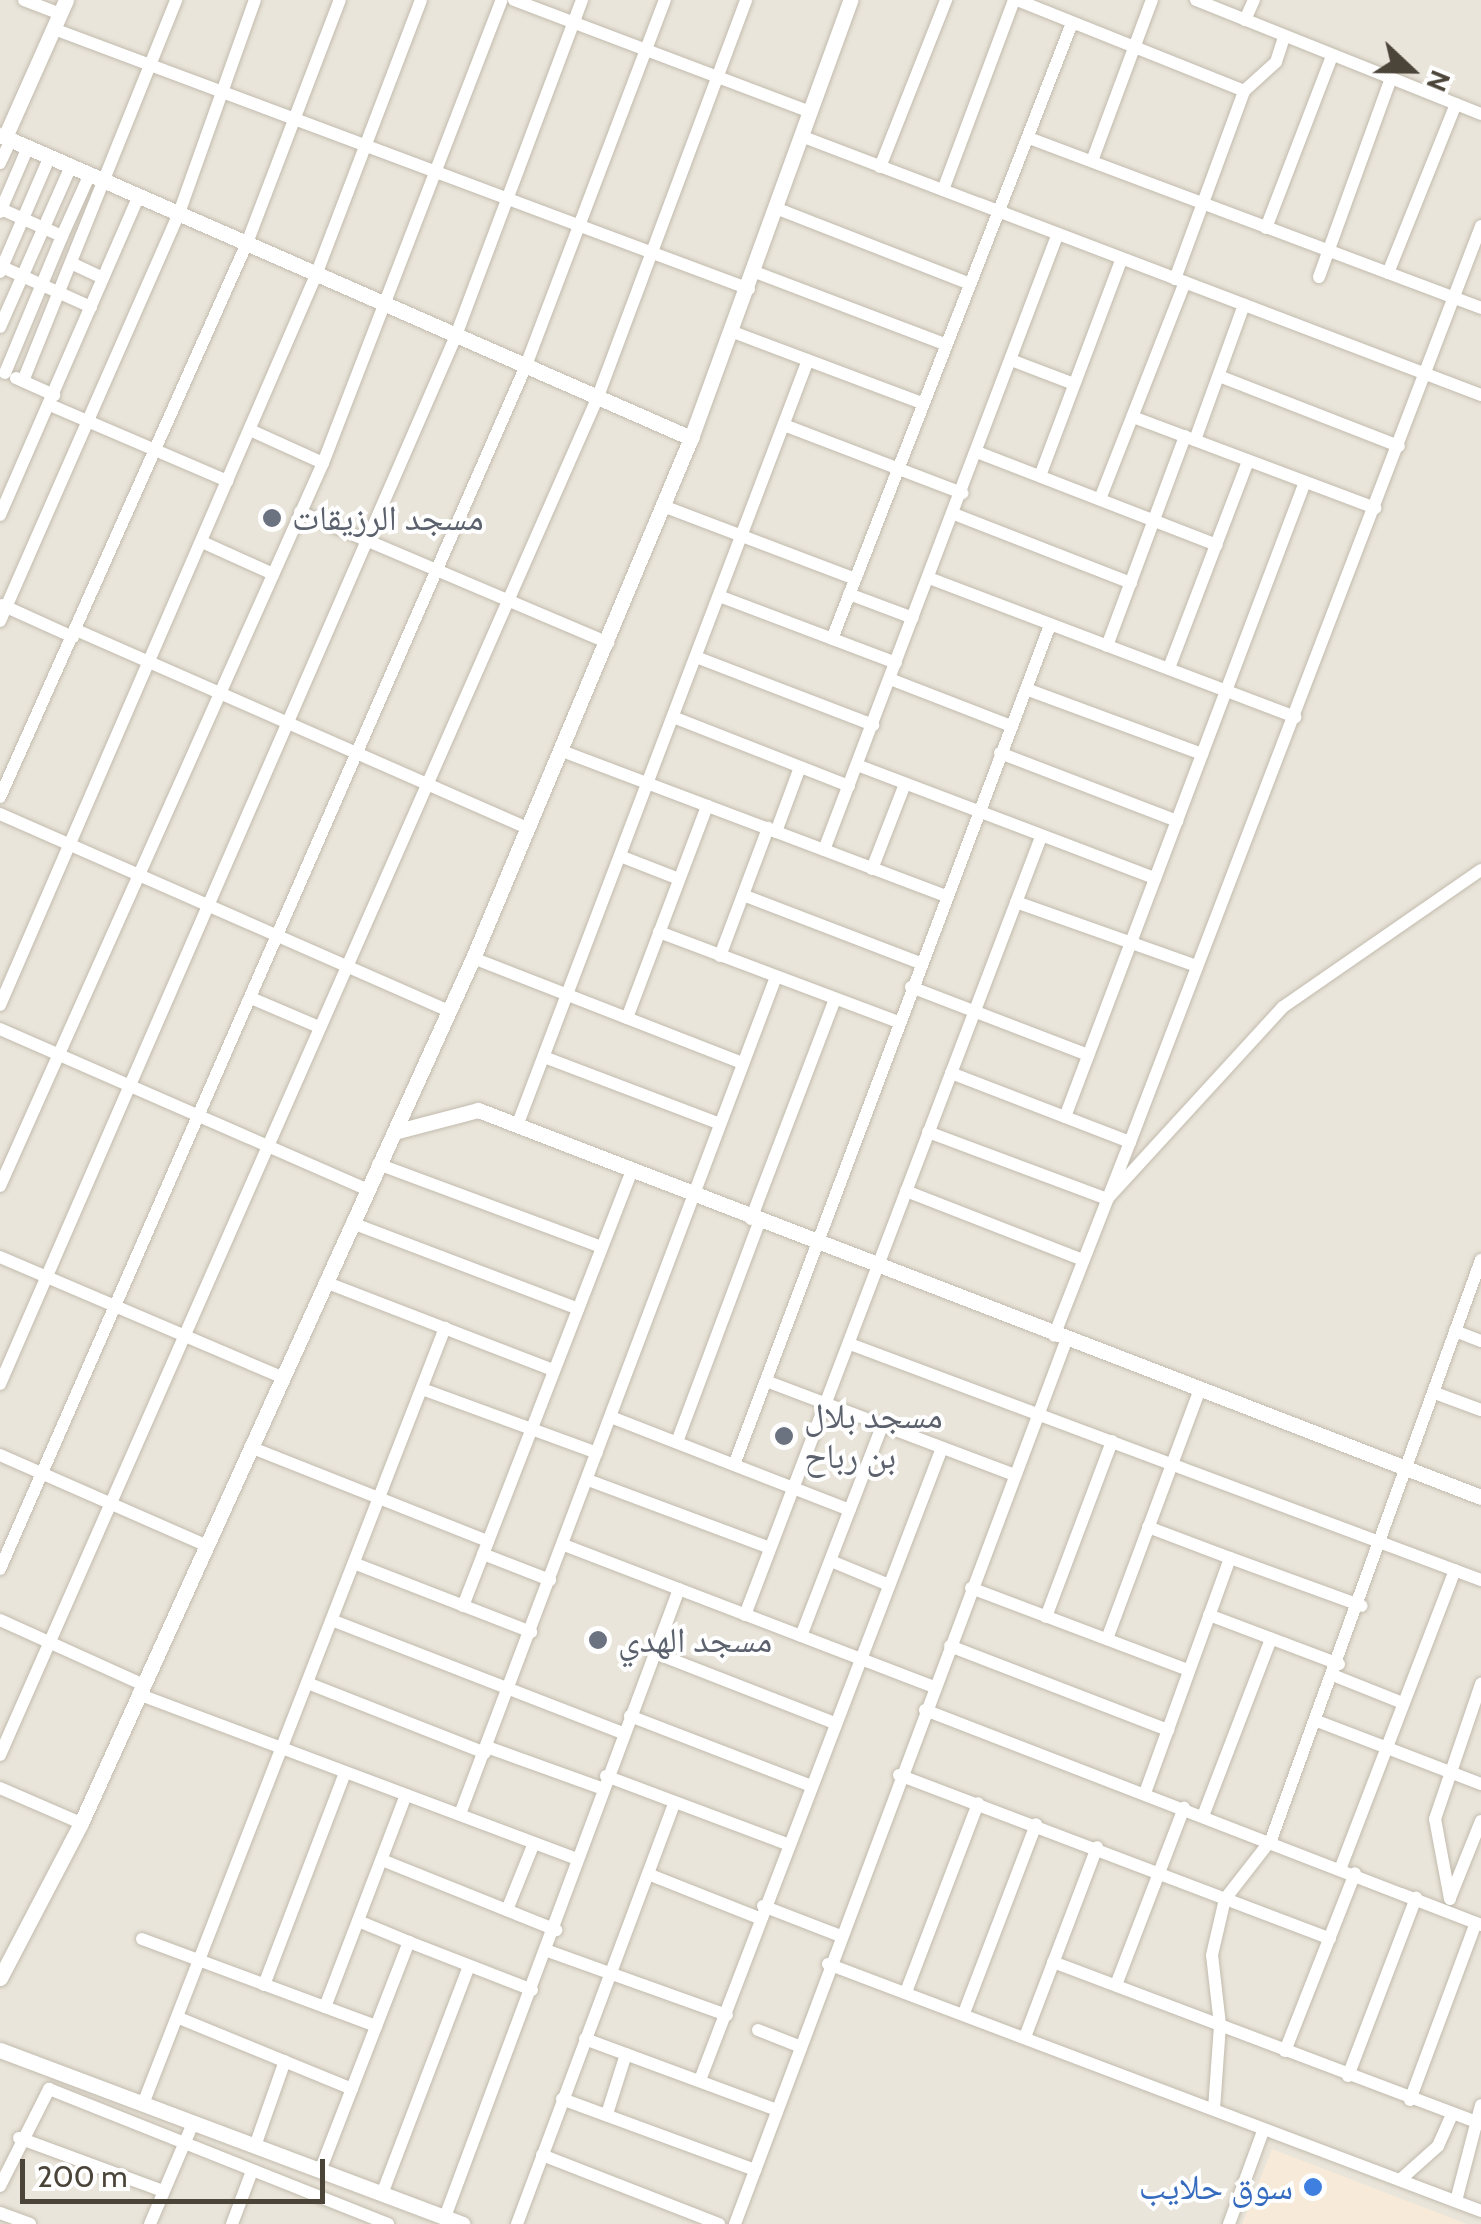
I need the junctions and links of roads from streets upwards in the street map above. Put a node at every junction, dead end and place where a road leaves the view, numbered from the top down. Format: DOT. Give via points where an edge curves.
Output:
graph roads {
  1 [pos="24,0"];
  2 [pos="176,0"];
  3 [pos="256,0"];
  4 [pos="340,0"];
  5 [pos="421,0"];
  6 [pos="502,0"];
  7 [pos="514,0"];
  8 [pos="582,0"];
  9 [pos="665,0"];
  10 [pos="746,0"];
  11 [pos="850,0"];
  12 [pos="946,0"];
  13 [pos="1015,0"];
  14 [pos="1152,0"];
  15 [pos="1196,0"];
  16 [pos="1254,0"];
  17 [pos="60,15"];
  18 [pos="1246,20"];
  19 [pos="574,21"];
  20 [pos="1072,23"];
  21 [pos="1284,38"];
  22 [pos="647,47"];
  23 [pos="1134,49"];
  24 [pos="1332,56"];
  25 [pos="152,63"];
  26 [pos="717,76"];
  27 [pos="1391,78"];
  28 [pos="222,89"];
  29 [pos="1244,91"];
  30 [pos="1456,104"];
  31 [pos="810,112"];
  32 [pos="1481,114"];
  33 [pos="296,119"];
  34 [pos="801,136"];
  35 [pos="5,137"];
  36 [pos="1029,138"];
  37 [pos="368,141"];
  38 [pos="28,147"];
  39 [pos="50,156"];
  40 [pos="1092,161"];
  41 [pos="0,163"];
  42 [pos="70,166"];
  43 [pos="880,167"];
  44 [pos="438,169"];
  45 [pos="90,174"];
  46 [pos="108,182"];
  47 [pos="942,190"];
  48 [pos="138,196"];
  49 [pos="508,198"];
  50 [pos="1202,204"];
  51 [pos="778,209"];
  52 [pos="1,211"];
  53 [pos="998,212"];
  54 [pos="179,213"];
  55 [pos="23,219"];
  56 [pos="579,226"];
  57 [pos="44,228"];
  58 [pos="1266,228"];
  59 [pos="62,236"];
  60 [pos="1057,236"];
  61 [pos="1479,236"];
  62 [pos="248,243"];
  63 [pos="1327,250"];
  64 [pos="651,254"];
  65 [pos="1121,260"];
  66 [pos="72,264"];
  67 [pos="1,268"];
  68 [pos="756,272"];
  69 [pos="1388,272"];
  70 [pos="316,274"];
  71 [pos="22,276"];
  72 [pos="1319,277"];
  73 [pos="103,278"];
  74 [pos="1180,281"];
  75 [pos="968,283"];
  76 [pos="41,284"];
  77 [pos="749,289"];
  78 [pos="60,293"];
  79 [pos="1455,298"];
  80 [pos="91,306"];
  81 [pos="1244,306"];
  82 [pos="386,308"];
  83 [pos="1481,308"];
  84 [pos="0,327"];
  85 [pos="733,332"];
  86 [pos="456,338"];
  87 [pos="945,344"];
  88 [pos="808,360"];
  89 [pos="1011,360"];
  90 [pos="525,368"];
  91 [pos="3,372"];
  92 [pos="1427,373"];
  93 [pos="1219,376"];
  94 [pos="23,381"];
  95 [pos="1074,384"];
  96 [pos="1481,395"];
  97 [pos="597,398"];
  98 [pos="52,400"];
  99 [pos="922,404"];
  100 [pos="1132,417"];
  101 [pos="88,420"];
  102 [pos="784,425"];
  103 [pos="250,430"];
  104 [pos="692,438"];
  105 [pos="1190,438"];
  106 [pos="1399,446"];
  107 [pos="154,449"];
  108 [pos="977,452"];
  109 [pos="1248,460"];
  110 [pos="323,463"];
  111 [pos="898,468"];
  112 [pos="1040,476"];
  113 [pos="228,481"];
  114 [pos="1305,482"];
  115 [pos="962,493"];
  116 [pos="1100,499"];
  117 [pos="663,506"];
  118 [pos="1376,508"];
  119 [pos="300,512"];
  120 [pos="954,514"];
  121 [pos="0,515"];
  122 [pos="1155,520"];
  123 [pos="743,535"];
  124 [pos="202,542"];
  125 [pos="369,542"];
  126 [pos="1217,545"];
  127 [pos="438,571"];
  128 [pos="274,574"];
  129 [pos="929,578"];
  130 [pos="854,579"];
  131 [pos="1131,583"];
  132 [pos="849,594"];
  133 [pos="719,596"];
  134 [pos="510,602"];
  135 [pos="3,605"];
  136 [pos="913,618"];
  137 [pos="0,620"];
  138 [pos="1050,624"];
  139 [pos="75,633"];
  140 [pos="832,639"];
  141 [pos="608,642"];
  142 [pos="1106,646"];
  143 [pos="696,657"];
  144 [pos="150,662"];
  145 [pos="896,663"];
  146 [pos="1169,668"];
  147 [pos="890,679"];
  148 [pos="1026,689"];
  149 [pos="1227,691"];
  150 [pos="217,692"];
  151 [pos="673,717"];
  152 [pos="1295,718"];
  153 [pos="288,723"];
  154 [pos="872,725"];
  155 [pos="1011,726"];
  156 [pos="562,750"];
  157 [pos="1000,753"];
  158 [pos="359,754"];
  159 [pos="1202,754"];
  160 [pos="857,765"];
  161 [pos="800,767"];
  162 [pos="648,783"];
  163 [pos="905,784"];
  164 [pos="428,785"];
  165 [pos="849,786"];
  166 [pos="0,797"];
  167 [pos="707,806"];
  168 [pos="977,812"];
  169 [pos="0,814"];
  170 [pos="1177,821"];
  171 [pos="528,828"];
  172 [pos="772,830"];
  173 [pos="1041,836"];
  174 [pos="72,846"];
  175 [pos="824,850"];
  176 [pos="620,856"];
  177 [pos="872,869"];
  178 [pos="1481,870"];
  179 [pos="137,874"];
  180 [pos="679,878"];
  181 [pos="1155,878"];
  182 [pos="744,895"];
  183 [pos="945,896"];
  184 [pos="1016,902"];
  185 [pos="208,906"];
  186 [pos="659,932"];
  187 [pos="278,937"];
  188 [pos="1130,942"];
  189 [pos="720,956"];
  190 [pos="473,958"];
  191 [pos="920,963"];
  192 [pos="346,966"];
  193 [pos="1197,966"];
  194 [pos="776,976"];
  195 [pos="911,987"];
  196 [pos="567,995"];
  197 [pos="251,998"];
  198 [pos="836,999"];
  199 [pos="0,1005"];
  200 [pos="974,1010"];
  201 [pos="448,1011"];
  202 [pos="626,1018"];
  203 [pos="898,1022"];
  204 [pos="319,1027"];
  205 [pos="0,1030"];
  206 [pos="1088,1055"];
  207 [pos="58,1056"];
  208 [pos="544,1057"];
  209 [pos="743,1063"];
  210 [pos="951,1073"];
  211 [pos="126,1086"];
  212 [pos="198,1117"];
  213 [pos="1065,1117"];
  214 [pos="720,1124"];
  215 [pos="517,1126"];
  216 [pos="394,1132"];
  217 [pos="928,1132"];
  218 [pos="1130,1142"];
  219 [pos="267,1146"];
  220 [pos="378,1164"];
  221 [pos="631,1172"];
  222 [pos="0,1186"];
  223 [pos="367,1188"];
  224 [pos="906,1191"];
  225 [pos="694,1197"];
  226 [pos="1107,1199"];
  227 [pos="755,1221"];
  228 [pos="352,1222"];
  229 [pos="817,1244"];
  230 [pos="602,1247"];
  231 [pos="0,1258"];
  232 [pos="1083,1260"];
  233 [pos="1481,1260"];
  234 [pos="880,1268"];
  235 [pos="44,1276"];
  236 [pos="325,1282"];
  237 [pos="116,1308"];
  238 [pos="578,1308"];
  239 [pos="444,1328"];
  240 [pos="1455,1331"];
  241 [pos="185,1337"];
  242 [pos="1060,1339"];
  243 [pos="1481,1341"];
  244 [pos="850,1344"];
  245 [pos="553,1370"];
  246 [pos="281,1377"];
  247 [pos="766,1381"];
  248 [pos="0,1384"];
  249 [pos="422,1389"];
  250 [pos="1199,1392"];
  251 [pos="1435,1393"];
  252 [pos="829,1404"];
  253 [pos="1481,1410"];
  254 [pos="1039,1414"];
  255 [pos="611,1417"];
  256 [pos="882,1426"];
  257 [pos="530,1428"];
  258 [pos="1112,1441"];
  259 [pos="676,1442"];
  260 [pos="250,1448"];
  261 [pos="942,1448"];
  262 [pos="597,1453"];
  263 [pos="0,1455"];
  264 [pos="1172,1463"];
  265 [pos="734,1465"];
  266 [pos="1411,1471"];
  267 [pos="42,1473"];
  268 [pos="1015,1475"];
  269 [pos="588,1480"];
  270 [pos="796,1490"];
  271 [pos="1481,1497"];
  272 [pos="380,1499"];
  273 [pos="111,1503"];
  274 [pos="850,1510"];
  275 [pos="1148,1527"];
  276 [pos="206,1544"];
  277 [pos="1384,1544"];
  278 [pos="564,1545"];
  279 [pos="485,1548"];
  280 [pos="770,1548"];
  281 [pos="1230,1558"];
  282 [pos="830,1561"];
  283 [pos="356,1564"];
  284 [pos="0,1569"];
  285 [pos="1455,1570"];
  286 [pos="550,1580"];
  287 [pos="1481,1580"];
  288 [pos="889,1585"];
  289 [pos="972,1588"];
  290 [pos="679,1589"];
  291 [pos="464,1606"];
  292 [pos="1362,1606"];
  293 [pos="745,1614"];
  294 [pos="1210,1615"];
  295 [pos="1046,1616"];
  296 [pos="0,1620"];
  297 [pos="334,1621"];
  298 [pos="530,1632"];
  299 [pos="801,1636"];
  300 [pos="1108,1638"];
  301 [pos="1271,1638"];
  302 [pos="50,1642"];
  303 [pos="950,1646"];
  304 [pos="655,1653"];
  305 [pos="860,1659"];
  306 [pos="1188,1670"];
  307 [pos="1337,1670"];
  308 [pos="310,1684"];
  309 [pos="1481,1684"];
  310 [pos="934,1687"];
  311 [pos="140,1689"];
  312 [pos="508,1690"];
  313 [pos="1404,1703"];
  314 [pos="925,1710"];
  315 [pos="630,1716"];
  316 [pos="1317,1721"];
  317 [pos="835,1723"];
  318 [pos="1168,1730"];
  319 [pos="623,1733"];
  320 [pos="1387,1748"];
  321 [pos="284,1749"];
  322 [pos="486,1750"];
  323 [pos="0,1755"];
  324 [pos="1448,1771"];
  325 [pos="346,1773"];
  326 [pos="899,1775"];
  327 [pos="604,1782"];
  328 [pos="1481,1784"];
  329 [pos="810,1785"];
  330 [pos="0,1788"];
  331 [pos="1146,1793"];
  332 [pos="406,1796"];
  333 [pos="674,1802"];
  334 [pos="978,1803"];
  335 [pos="1184,1808"];
  336 [pos="460,1814"];
  337 [pos="1204,1816"];
  338 [pos="1481,1822"];
  339 [pos="81,1824"];
  340 [pos="1036,1824"];
  341 [pos="1271,1840"];
  342 [pos="534,1843"];
  343 [pos="787,1844"];
  344 [pos="1098,1847"];
  345 [pos="576,1859"];
  346 [pos="382,1860"];
  347 [pos="1340,1867"];
  348 [pos="1159,1872"];
  349 [pos="1355,1873"];
  350 [pos="648,1874"];
  351 [pos="1416,1898"];
  352 [pos="1225,1899"];
  353 [pos="1447,1904"];
  354 [pos="507,1910"];
  355 [pos="761,1912"];
  356 [pos="358,1921"];
  357 [pos="1479,1924"];
  358 [pos="556,1930"];
  359 [pos="838,1934"];
  360 [pos="142,1939"];
  361 [pos="1330,1939"];
  362 [pos="409,1942"];
  363 [pos="548,1951"];
  364 [pos="201,1961"];
  365 [pos="1053,1962"];
  366 [pos="828,1964"];
  367 [pos="469,1966"];
  368 [pos="610,1974"];
  369 [pos="1,1980"];
  370 [pos="264,1985"];
  371 [pos="1116,1985"];
  372 [pos="532,1990"];
  373 [pos="906,1992"];
  374 [pos="325,2008"];
  375 [pos="964,2013"];
  376 [pos="727,2015"];
  377 [pos="179,2018"];
  378 [pos="376,2026"];
  379 [pos="1220,2026"];
  380 [pos="758,2030"];
  381 [pos="1025,2037"];
  382 [pos="585,2040"];
  383 [pos="800,2047"];
  384 [pos="0,2050"];
  385 [pos="1285,2051"];
  386 [pos="626,2054"];
  387 [pos="285,2062"];
  388 [pos="1348,2076"];
  389 [pos="700,2080"];
  390 [pos="352,2089"];
  391 [pos="562,2099"];
  392 [pos="1410,2100"];
  393 [pos="142,2104"];
  394 [pos="1481,2105"];
  395 [pos="1214,2109"];
  396 [pos="777,2110"];
  397 [pos="607,2114"];
  398 [pos="1452,2114"];
  399 [pos="192,2123"];
  400 [pos="1478,2123"];
  401 [pos="1263,2131"];
  402 [pos="19,2138"];
  403 [pos="183,2144"];
  404 [pos="254,2146"];
  405 [pos="542,2154"];
  406 [pos="755,2170"];
  407 [pos="252,2171"];
  408 [pos="320,2171"];
  409 [pos="1400,2180"];
  410 [pos="0,2186"];
  411 [pos="163,2191"];
  412 [pos="382,2194"];
  413 [pos="1456,2201"];
  414 [pos="1480,2210"];
  415 [pos="0,2212"];
  416 [pos="444,2218"];
  417 [pos="30,2224"];
  418 [pos="150,2224"];
  419 [pos="232,2224"];
  420 [pos="388,2224"];
  421 [pos="462,2224"];
  422 [pos="518,2224"];
  423 [pos="719,2224"];
  424 [pos="735,2224"];
  425 [pos="1229,2224"];
  426 [pos="1475,2224"];
  1 -- 17 [label="street"];
  2 -- 25 [label="street"];
  3 -- 28 [label="street"];
  4 -- 33 [label="street"];
  5 -- 37 [label="street"];
  6 -- 44 [label="street"];
  7 -- 19 [label="street"];
  8 -- 19 [label="street"];
  9 -- 22 [label="street"];
  10 -- 26 [label="street"];
  11 -- 31 [label="street"];
  12 -- 43 [label="street"];
  13 -- 20 [label="street"];
  13 -- 47 [label="street"];
  14 -- 23 [label="street"];
  15 -- 18 [label="street"];
  16 -- 18 [label="street"];
  17 -- 25 [label="street"];
  17 -- 35 [label="street"];
  18 -- 21 [label="street"];
  19 -- 22 [label="street"];
  19 -- 49 [label="street"];
  20 -- 23 [label="street"];
  20 -- 36 [label="street"];
  21 -- 24 [label="street"];
  21 -- 29 [label="street" via="1276,62"];
  22 -- 26 [label="street"];
  22 -- 56 [label="street"];
  23 -- 29 [label="street"];
  23 -- 40 [label="street"];
  24 -- 27 [label="street"];
  24 -- 58 [label="street"];
  25 -- 28 [label="street"];
  25 -- 46 [label="street"];
  26 -- 31 [label="street"];
  26 -- 64 [label="street"];
  27 -- 30 [label="street"];
  27 -- 63 [label="street"];
  28 -- 33 [label="street"];
  28 -- 54 [label="street"];
  29 -- 50 [label="street"];
  30 -- 32 [label="street"];
  30 -- 69 [label="street"];
  31 -- 34 [label="street"];
  33 -- 37 [label="street"];
  33 -- 62 [label="street"];
  34 -- 43 [label="street"];
  34 -- 51 [label="street"];
  35 -- 38 [label="street"];
  35 -- 41 [label="street"];
  36 -- 40 [label="street"];
  36 -- 53 [label="street"];
  37 -- 44 [label="street"];
  37 -- 70 [label="street"];
  38 -- 39 [label="street"];
  38 -- 52 [label="street"];
  39 -- 42 [label="street"];
  39 -- 55 [label="street"];
  40 -- 50 [label="street"];
  42 -- 45 [label="street"];
  42 -- 57 [label="street"];
  43 -- 47 [label="street"];
  44 -- 49 [label="street"];
  44 -- 82 [label="street"];
  45 -- 46 [label="street"];
  45 -- 59 [label="street"];
  46 -- 48 [label="street"];
  46 -- 66 [label="street"];
  47 -- 53 [label="street"];
  48 -- 54 [label="street"];
  48 -- 73 [label="street"];
  49 -- 56 [label="street"];
  49 -- 86 [label="street"];
  50 -- 58 [label="street"];
  50 -- 74 [label="street"];
  51 -- 68 [label="street"];
  51 -- 75 [label="street"];
  52 -- 55 [label="street"];
  53 -- 60 [label="street"];
  53 -- 75 [label="street"];
  54 -- 62 [label="street"];
  54 -- 101 [label="street"];
  55 -- 57 [label="street"];
  55 -- 67 [label="street"];
  56 -- 64 [label="street"];
  56 -- 90 [label="street"];
  57 -- 59 [label="street"];
  57 -- 71 [label="street"];
  58 -- 63 [label="street"];
  59 -- 76 [label="street"];
  60 -- 65 [label="street"];
  60 -- 89 [label="street"];
  61 -- 79 [label="street"];
  62 -- 70 [label="street"];
  62 -- 107 [label="street"];
  63 -- 69 [label="street"];
  63 -- 72 [label="street"];
  64 -- 77 [label="street"];
  64 -- 97 [label="street"];
  65 -- 74 [label="street"];
  65 -- 95 [label="street"];
  66 -- 73 [label="street"];
  66 -- 78 [label="street"];
  67 -- 71 [label="street"];
  68 -- 77 [label="street"];
  68 -- 87 [label="street"];
  69 -- 79 [label="street"];
  70 -- 82 [label="street"];
  70 -- 103 [label="street"];
  71 -- 76 [label="street"];
  71 -- 84 [label="street"];
  73 -- 80 [label="street"];
  74 -- 81 [label="street"];
  74 -- 100 [label="street"];
  75 -- 87 [label="street"];
  76 -- 78 [label="street"];
  76 -- 91 [label="street"];
  77 -- 85 [label="street"];
  78 -- 80 [label="street"];
  78 -- 94 [label="street"];
  79 -- 83 [label="street"];
  79 -- 92 [label="street"];
  80 -- 98 [label="street"];
  81 -- 92 [label="street"];
  81 -- 93 [label="street"];
  82 -- 86 [label="street"];
  82 -- 110 [label="street"];
  85 -- 88 [label="street"];
  85 -- 104 [label="street"];
  86 -- 90 [label="street"];
  86 -- 125 [label="street"];
  87 -- 99 [label="street"];
  88 -- 99 [label="street"];
  88 -- 102 [label="street"];
  89 -- 95 [label="street"];
  89 -- 108 [label="street"];
  90 -- 97 [label="street"];
  90 -- 127 [label="street"];
  91 -- 94 [label="street"];
  92 -- 96 [label="street"];
  92 -- 106 [label="street"];
  93 -- 105 [label="street"];
  93 -- 106 [label="street"];
  94 -- 98 [label="street"];
  95 -- 112 [label="street"];
  97 -- 104 [label="street"];
  97 -- 134 [label="street"];
  98 -- 101 [label="street"];
  98 -- 121 [label="street"];
  99 -- 111 [label="street"];
  100 -- 105 [label="street"];
  100 -- 116 [label="street"];
  101 -- 107 [label="street"];
  101 -- 135 [label="street"];
  102 -- 111 [label="street"];
  102 -- 123 [label="street"];
  103 -- 110 [label="street"];
  103 -- 113 [label="street"];
  104 -- 117 [label="street"];
  105 -- 109 [label="street"];
  105 -- 122 [label="street"];
  106 -- 118 [label="street"];
  107 -- 113 [label="street"];
  107 -- 139 [label="street"];
  108 -- 112 [label="street"];
  108 -- 115 [label="street"];
  109 -- 114 [label="street"];
  109 -- 126 [label="street"];
  110 -- 119 [label="street"];
  111 -- 115 [label="street"];
  111 -- 130 [label="street"];
  112 -- 116 [label="street"];
  113 -- 124 [label="street"];
  114 -- 118 [label="street"];
  114 -- 149 [label="street"];
  115 -- 120 [label="street"];
  116 -- 122 [label="street"];
  117 -- 123 [label="street"];
  117 -- 141 [label="street"];
  118 -- 152 [label="street"];
  119 -- 125 [label="street"];
  119 -- 128 [label="street"];
  120 -- 129 [label="street"];
  120 -- 131 [label="street"];
  122 -- 126 [label="street"];
  122 -- 131 [label="street"];
  123 -- 130 [label="street"];
  123 -- 133 [label="street"];
  124 -- 128 [label="street"];
  124 -- 144 [label="street"];
  125 -- 127 [label="street"];
  125 -- 153 [label="street"];
  126 -- 146 [label="street"];
  127 -- 134 [label="street"];
  127 -- 158 [label="street"];
  128 -- 150 [label="street"];
  129 -- 136 [label="street"];
  129 -- 138 [label="street"];
  130 -- 132 [label="street"];
  131 -- 142 [label="street"];
  132 -- 136 [label="street"];
  132 -- 140 [label="street"];
  133 -- 140 [label="street"];
  133 -- 143 [label="street"];
  134 -- 141 [label="street"];
  134 -- 164 [label="street"];
  135 -- 137 [label="street"];
  135 -- 139 [label="street"];
  136 -- 145 [label="street"];
  138 -- 142 [label="street"];
  138 -- 148 [label="street"];
  139 -- 144 [label="street"];
  139 -- 166 [label="street"];
  140 -- 145 [label="street"];
  141 -- 156 [label="street"];
  142 -- 146 [label="street"];
  143 -- 151 [label="street"];
  143 -- 154 [label="street"];
  144 -- 150 [label="street"];
  144 -- 174 [label="street"];
  145 -- 147 [label="street"];
  146 -- 149 [label="street"];
  147 -- 154 [label="street"];
  147 -- 155 [label="street"];
  148 -- 155 [label="street"];
  148 -- 159 [label="street"];
  149 -- 152 [label="street"];
  149 -- 159 [label="street"];
  150 -- 153 [label="street"];
  150 -- 179 [label="street"];
  151 -- 161 [label="street"];
  151 -- 162 [label="street"];
  152 -- 193 [label="street"];
  153 -- 158 [label="street"];
  153 -- 185 [label="street"];
  154 -- 160 [label="street"];
  155 -- 157 [label="street"];
  156 -- 162 [label="street"];
  156 -- 171 [label="street"];
  157 -- 168 [label="street"];
  157 -- 170 [label="street"];
  158 -- 164 [label="street"];
  158 -- 187 [label="street"];
  159 -- 170 [label="street"];
  160 -- 163 [label="street"];
  160 -- 165 [label="street"];
  161 -- 165 [label="street"];
  161 -- 172 [label="street"];
  162 -- 167 [label="street"];
  162 -- 176 [label="street"];
  163 -- 168 [label="street"];
  163 -- 177 [label="street"];
  164 -- 171 [label="street"];
  164 -- 192 [label="street"];
  165 -- 175 [label="street"];
  167 -- 172 [label="street"];
  167 -- 180 [label="street"];
  168 -- 173 [label="street"];
  168 -- 183 [label="street"];
  169 -- 174 [label="street"];
  170 -- 181 [label="street"];
  171 -- 190 [label="street"];
  172 -- 175 [label="street"];
  172 -- 182 [label="street"];
  173 -- 181 [label="street"];
  173 -- 184 [label="street"];
  174 -- 179 [label="street"];
  174 -- 199 [label="street"];
  175 -- 177 [label="street"];
  176 -- 180 [label="street"];
  176 -- 196 [label="street"];
  177 -- 183 [label="street"];
  178 -- 226 [label="street" via="1283,1007"];
  179 -- 185 [label="street"];
  179 -- 207 [label="street"];
  180 -- 186 [label="street"];
  181 -- 188 [label="street"];
  182 -- 189 [label="street"];
  182 -- 191 [label="street"];
  183 -- 191 [label="street"];
  184 -- 188 [label="street"];
  184 -- 200 [label="street"];
  185 -- 187 [label="street"];
  185 -- 211 [label="street"];
  186 -- 189 [label="street"];
  186 -- 202 [label="street"];
  187 -- 192 [label="street"];
  187 -- 197 [label="street"];
  188 -- 193 [label="street"];
  188 -- 206 [label="street"];
  189 -- 194 [label="street"];
  190 -- 196 [label="street"];
  190 -- 201 [label="street"];
  191 -- 195 [label="street"];
  192 -- 201 [label="street"];
  192 -- 204 [label="street"];
  193 -- 218 [label="street"];
  194 -- 198 [label="street"];
  194 -- 209 [label="street"];
  195 -- 200 [label="street"];
  195 -- 203 [label="street"];
  196 -- 202 [label="street"];
  196 -- 208 [label="street"];
  197 -- 204 [label="street"];
  197 -- 212 [label="street"];
  198 -- 203 [label="street"];
  198 -- 227 [label="street"];
  200 -- 206 [label="street"];
  200 -- 210 [label="street"];
  201 -- 216 [label="street"];
  202 -- 209 [label="street"];
  203 -- 229 [label="street"];
  204 -- 219 [label="street"];
  205 -- 207 [label="street"];
  206 -- 213 [label="street"];
  207 -- 211 [label="street"];
  207 -- 222 [label="street"];
  208 -- 214 [label="street"];
  208 -- 215 [label="street"];
  209 -- 214 [label="street"];
  210 -- 213 [label="street"];
  210 -- 217 [label="street"];
  211 -- 212 [label="street"];
  211 -- 235 [label="street"];
  212 -- 219 [label="street"];
  212 -- 237 [label="street"];
  213 -- 218 [label="street"];
  214 -- 225 [label="street"];
  215 -- 216 [label="street" via="468,1109"];
  215 -- 221 [label="street"];
  216 -- 220 [label="street"];
  217 -- 224 [label="street"];
  217 -- 226 [label="street"];
  218 -- 226 [label="street"];
  219 -- 223 [label="street"];
  219 -- 241 [label="street"];
  220 -- 223 [label="street"];
  220 -- 230 [label="street"];
  221 -- 225 [label="street"];
  221 -- 230 [label="street"];
  223 -- 228 [label="street"];
  224 -- 232 [label="street"];
  224 -- 234 [label="street"];
  225 -- 227 [label="street"];
  225 -- 255 [label="street"];
  226 -- 232 [label="street"];
  227 -- 229 [label="street"];
  227 -- 259 [label="street"];
  228 -- 236 [label="street"];
  228 -- 238 [label="street"];
  229 -- 234 [label="street"];
  229 -- 247 [label="street"];
  230 -- 238 [label="street"];
  231 -- 235 [label="street"];
  232 -- 242 [label="street"];
  233 -- 240 [label="street"];
  234 -- 242 [label="street"];
  234 -- 244 [label="street"];
  235 -- 237 [label="street"];
  235 -- 248 [label="street"];
  236 -- 239 [label="street"];
  236 -- 246 [label="street"];
  237 -- 241 [label="street"];
  237 -- 267 [label="street"];
  238 -- 245 [label="street"];
  239 -- 245 [label="street"];
  239 -- 249 [label="street"];
  240 -- 243 [label="street"];
  240 -- 251 [label="street"];
  241 -- 246 [label="street"];
  241 -- 273 [label="street"];
  242 -- 250 [label="street"];
  242 -- 254 [label="street"];
  244 -- 252 [label="street"];
  244 -- 254 [label="street"];
  245 -- 257 [label="street"];
  246 -- 260 [label="street"];
  247 -- 252 [label="street"];
  247 -- 265 [label="street"];
  249 -- 257 [label="street"];
  249 -- 272 [label="street"];
  250 -- 264 [label="street"];
  250 -- 266 [label="street"];
  251 -- 253 [label="street"];
  251 -- 266 [label="street"];
  252 -- 256 [label="street"];
  252 -- 270 [label="street"];
  254 -- 258 [label="street"];
  254 -- 268 [label="street"];
  255 -- 259 [label="street"];
  255 -- 262 [label="street"];
  256 -- 261 [label="street"];
  256 -- 274 [label="street"];
  257 -- 262 [label="street"];
  257 -- 279 [label="street"];
  258 -- 264 [label="street"];
  258 -- 295 [label="street"];
  259 -- 265 [label="street"];
  260 -- 272 [label="street"];
  260 -- 276 [label="street"];
  261 -- 268 [label="street"];
  261 -- 288 [label="street"];
  262 -- 269 [label="street"];
  263 -- 267 [label="street"];
  264 -- 275 [label="street"];
  264 -- 277 [label="street"];
  265 -- 270 [label="street"];
  266 -- 271 [label="street"];
  266 -- 277 [label="street"];
  267 -- 273 [label="street"];
  267 -- 284 [label="street"];
  268 -- 289 [label="street"];
  269 -- 278 [label="street"];
  269 -- 280 [label="street"];
  270 -- 274 [label="street"];
  270 -- 280 [label="street"];
  272 -- 279 [label="street"];
  272 -- 283 [label="street"];
  273 -- 276 [label="street"];
  273 -- 302 [label="street"];
  274 -- 282 [label="street"];
  275 -- 281 [label="street"];
  275 -- 300 [label="street"];
  276 -- 311 [label="street"];
  277 -- 285 [label="street"];
  277 -- 292 [label="street"];
  278 -- 286 [label="street"];
  278 -- 290 [label="street"];
  279 -- 286 [label="street"];
  279 -- 291 [label="street"];
  280 -- 293 [label="street"];
  281 -- 292 [label="street"];
  281 -- 294 [label="street"];
  282 -- 288 [label="street"];
  282 -- 299 [label="street"];
  283 -- 291 [label="street"];
  283 -- 297 [label="street"];
  285 -- 287 [label="street"];
  285 -- 313 [label="street"];
  286 -- 298 [label="street"];
  288 -- 305 [label="street"];
  289 -- 295 [label="street"];
  289 -- 303 [label="street"];
  290 -- 293 [label="street"];
  290 -- 304 [label="street"];
  291 -- 298 [label="street"];
  292 -- 307 [label="street"];
  293 -- 299 [label="street"];
  294 -- 301 [label="street"];
  294 -- 306 [label="street"];
  295 -- 300 [label="street"];
  296 -- 302 [label="street"];
  297 -- 308 [label="street"];
  297 -- 312 [label="street"];
  298 -- 312 [label="street"];
  299 -- 305 [label="street"];
  300 -- 306 [label="street"];
  301 -- 307 [label="street"];
  301 -- 337 [label="street"];
  302 -- 311 [label="street"];
  302 -- 323 [label="street"];
  303 -- 310 [label="street"];
  303 -- 318 [label="street"];
  304 -- 315 [label="street"];
  304 -- 317 [label="street"];
  305 -- 310 [label="street"];
  305 -- 317 [label="street"];
  306 -- 318 [label="street"];
  307 -- 313 [label="street"];
  307 -- 316 [label="street"];
  308 -- 321 [label="street"];
  308 -- 322 [label="street"];
  309 -- 324 [label="street"];
  310 -- 314 [label="street"];
  311 -- 321 [label="street"];
  311 -- 339 [label="street"];
  312 -- 319 [label="street"];
  312 -- 322 [label="street"];
  313 -- 320 [label="street"];
  314 -- 326 [label="street"];
  314 -- 331 [label="street"];
  315 -- 319 [label="street"];
  315 -- 329 [label="street"];
  316 -- 320 [label="street"];
  316 -- 341 [label="street"];
  317 -- 329 [label="street"];
  318 -- 331 [label="street"];
  319 -- 327 [label="street"];
  320 -- 324 [label="street"];
  320 -- 347 [label="street"];
  321 -- 325 [label="street"];
  321 -- 364 [label="street"];
  322 -- 327 [label="street"];
  322 -- 336 [label="street"];
  324 -- 328 [label="street"];
  324 -- 353 [label="street" via="1435,1819"];
  325 -- 332 [label="street"];
  325 -- 370 [label="street"];
  326 -- 334 [label="street"];
  326 -- 359 [label="street"];
  327 -- 333 [label="street"];
  327 -- 345 [label="street"];
  329 -- 343 [label="street"];
  330 -- 339 [label="street"];
  331 -- 335 [label="street"];
  332 -- 336 [label="street"];
  332 -- 346 [label="street"];
  333 -- 343 [label="street"];
  333 -- 350 [label="street"];
  334 -- 340 [label="street"];
  334 -- 373 [label="street"];
  335 -- 337 [label="street"];
  335 -- 348 [label="street"];
  336 -- 342 [label="street"];
  337 -- 341 [label="street"];
  338 -- 353 [label="street"];
  339 -- 369 [label="street"];
  340 -- 344 [label="street"];
  340 -- 375 [label="street"];
  341 -- 347 [label="street"];
  341 -- 352 [label="street"];
  342 -- 345 [label="street"];
  342 -- 354 [label="street"];
  343 -- 355 [label="street"];
  344 -- 348 [label="street"];
  344 -- 365 [label="street"];
  345 -- 358 [label="street"];
  346 -- 354 [label="street"];
  346 -- 356 [label="street"];
  347 -- 349 [label="street"];
  348 -- 352 [label="street"];
  348 -- 371 [label="street"];
  349 -- 351 [label="street"];
  349 -- 361 [label="street"];
  350 -- 355 [label="street"];
  350 -- 368 [label="street"];
  351 -- 353 [label="street"];
  351 -- 388 [label="street"];
  352 -- 361 [label="street"];
  352 -- 379 [label="street" via="1212,1956"];
  353 -- 357 [label="street"];
  354 -- 358 [label="street"];
  355 -- 359 [label="street"];
  355 -- 376 [label="street"];
  356 -- 362 [label="street"];
  356 -- 374 [label="street"];
  357 -- 392 [label="street"];
  358 -- 363 [label="street"];
  359 -- 366 [label="street"];
  360 -- 364 [label="street"];
  361 -- 385 [label="street"];
  362 -- 367 [label="street"];
  362 -- 378 [label="street"];
  363 -- 368 [label="street"];
  363 -- 372 [label="street"];
  364 -- 370 [label="street"];
  364 -- 377 [label="street"];
  365 -- 371 [label="street"];
  365 -- 381 [label="street"];
  366 -- 373 [label="street"];
  366 -- 383 [label="street"];
  367 -- 372 [label="street"];
  367 -- 412 [label="street"];
  368 -- 376 [label="street"];
  368 -- 382 [label="street"];
  370 -- 374 [label="street"];
  371 -- 379 [label="street"];
  372 -- 416 [label="street"];
  373 -- 375 [label="street"];
  374 -- 378 [label="street"];
  375 -- 381 [label="street"];
  376 -- 389 [label="street"];
  377 -- 387 [label="street"];
  377 -- 393 [label="street"];
  378 -- 390 [label="street"];
  379 -- 385 [label="street"];
  379 -- 395 [label="street"];
  380 -- 383 [label="street"];
  381 -- 395 [label="street"];
  382 -- 386 [label="street"];
  382 -- 391 [label="street"];
  383 -- 396 [label="street"];
  384 -- 393 [label="street"];
  385 -- 388 [label="street"];
  386 -- 389 [label="street"];
  386 -- 397 [label="street"];
  387 -- 390 [label="street"];
  387 -- 404 [label="street"];
  388 -- 392 [label="street"];
  389 -- 396 [label="street"];
  390 -- 408 [label="street"];
  391 -- 397 [label="street"];
  391 -- 405 [label="street"];
  392 -- 398 [label="street"];
  393 -- 399 [label="street"];
  394 -- 400 [label="street"];
  395 -- 401 [label="street"];
  396 -- 406 [label="street"];
  397 -- 406 [label="street"];
  398 -- 400 [label="street"];
  398 -- 409 [label="street" via="1438,2146"];
  399 -- 403 [label="street"];
  399 -- 404 [label="street"];
  400 -- 413 [label="street"];
  401 -- 409 [label="street"];
  401 -- 425 [label="street"];
  402 -- 403 [label="street" via="45,2089"];
  402 -- 410 [label="street"];
  402 -- 411 [label="street"];
  403 -- 407 [label="street"];
  403 -- 411 [label="street"];
  404 -- 408 [label="street"];
  405 -- 422 [label="street"];
  405 -- 423 [label="street"];
  406 -- 424 [label="street"];
  407 -- 419 [label="street"];
  407 -- 420 [label="street"];
  408 -- 412 [label="street"];
  409 -- 413 [label="street"];
  411 -- 418 [label="street"];
  412 -- 416 [label="street"];
  413 -- 414 [label="street"];
  414 -- 426 [label="street"];
  415 -- 417 [label="street"];
  416 -- 421 [label="street"];
}
